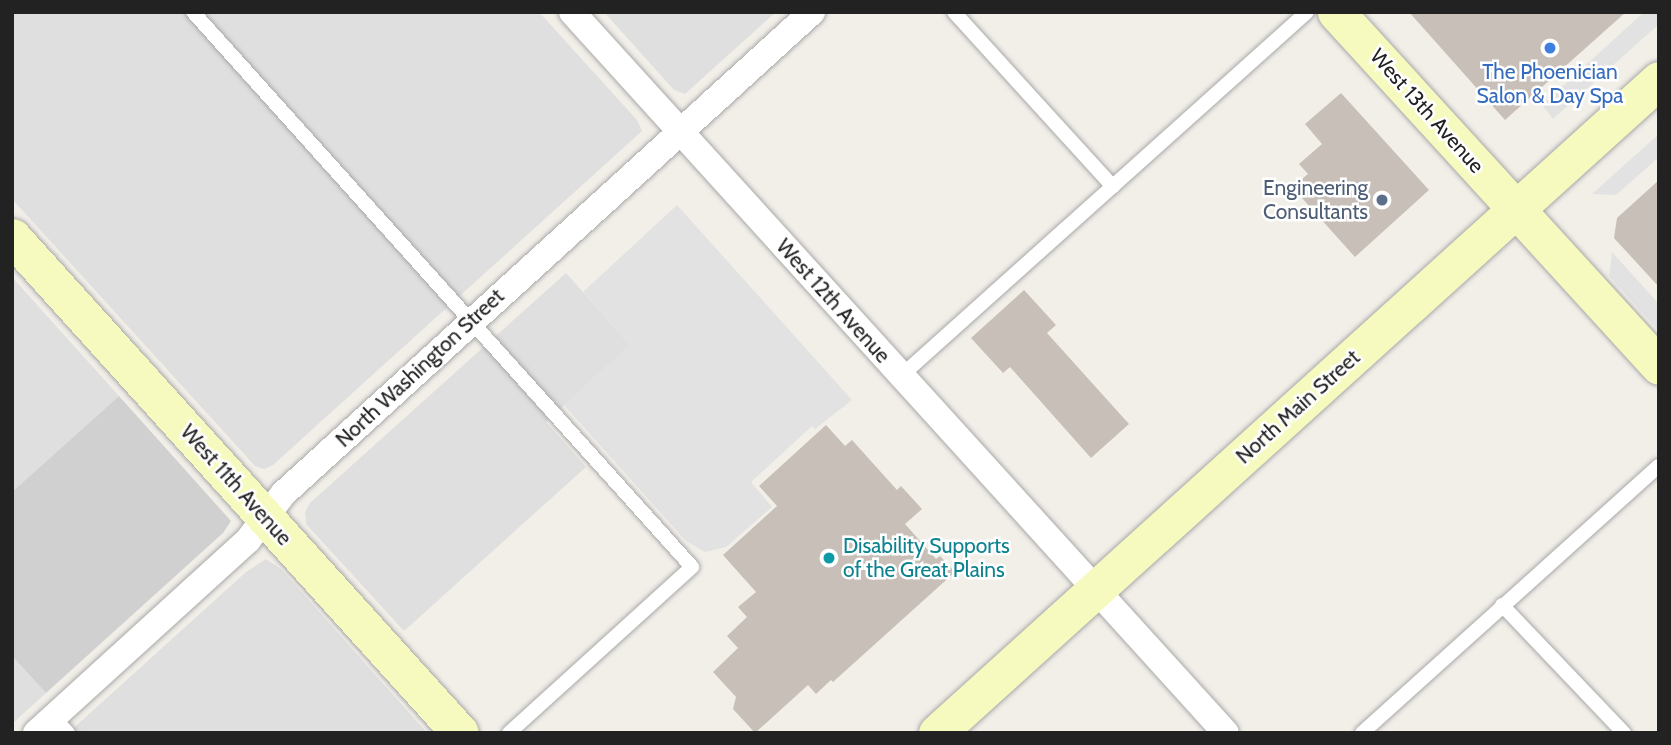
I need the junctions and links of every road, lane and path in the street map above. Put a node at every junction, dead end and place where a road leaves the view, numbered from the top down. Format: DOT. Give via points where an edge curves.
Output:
graph roads {
  1 [pos="193,12"];
  2 [pos="572,12"];
  3 [pos="812,12"];
  4 [pos="954,12"];
  5 [pos="1307,12"];
  6 [pos="1336,12"];
  7 [pos="1659,80"];
  8 [pos="680,131"];
  9 [pos="1113,187"];
  10 [pos="1517,209"];
  11 [pos="12,237"];
  12 [pos="471,321"];
  13 [pos="1659,366"];
  14 [pos="901,376"];
  15 [pos="1659,466"];
  16 [pos="266,518"];
  17 [pos="1095,589"];
  18 [pos="1502,605"];
  19 [pos="53,727"];
  20 [pos="460,733"];
  21 [pos="509,733"];
  22 [pos="937,733"];
  23 [pos="1227,733"];
  24 [pos="1362,733"];
  25 [pos="1623,733"];
  1 -- 12 [label="lane"];
  2 -- 8 [label="street, West 12th Avenue"];
  3 -- 8 [label="street, North Washington Street"];
  4 -- 9 [label="lane"];
  5 -- 9 [label="lane"];
  6 -- 10 [label="street, West 13th Avenue"];
  7 -- 10 [label="street, North Main Street"];
  8 -- 12 [label="street, North Washington Street"];
  8 -- 14 [label="street, West 12th Avenue"];
  9 -- 14 [label="lane"];
  10 -- 13 [label="street, West 13th Avenue"];
  10 -- 17 [label="street, North Main Street"];
  11 -- 16 [label="street, West 11th Avenue"];
  12 -- 16 [label="street, North Washington Street" via="284,494"];
  12 -- 21 [label="lane" via="692,567"];
  14 -- 17 [label="street, West 12th Avenue"];
  15 -- 18 [label="lane"];
  16 -- 19 [label="street, North Washington Street"];
  16 -- 20 [label="street, West 11th Avenue"];
  17 -- 22 [label="street, North Main Street"];
  17 -- 23 [label="street, West 12th Avenue"];
  18 -- 24 [label="lane"];
  18 -- 25 [label="lane"];
}
